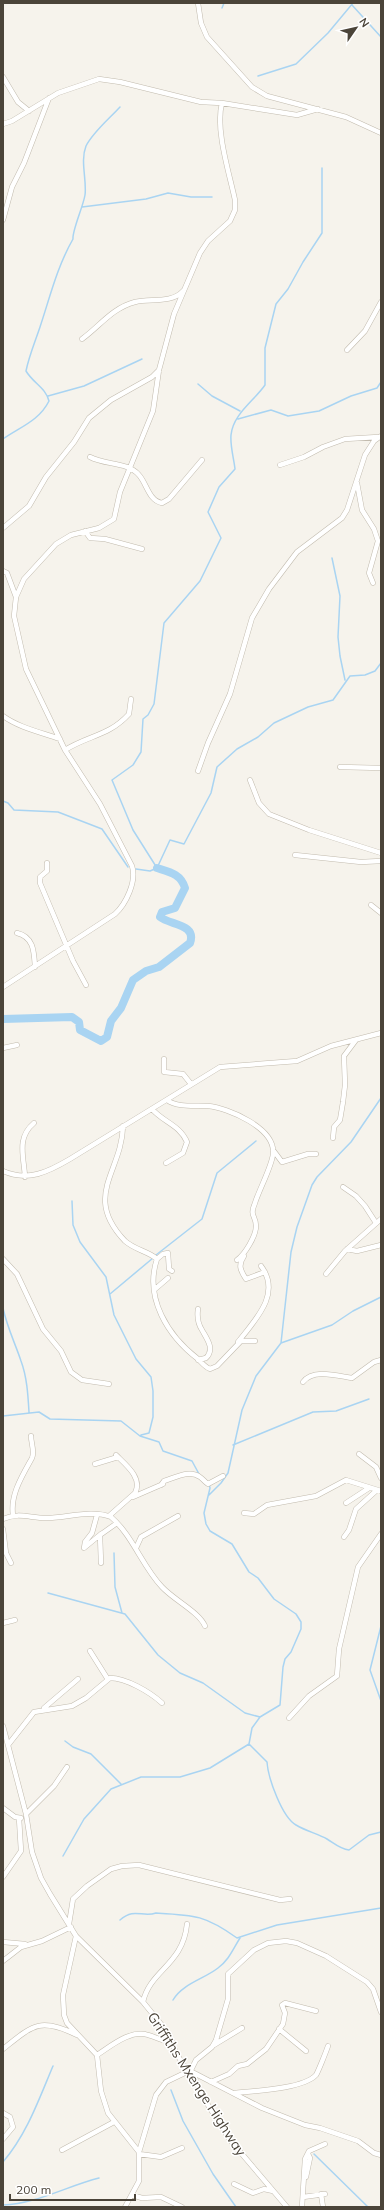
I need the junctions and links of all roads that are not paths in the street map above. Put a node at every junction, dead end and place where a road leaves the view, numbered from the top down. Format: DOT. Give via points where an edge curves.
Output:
graph roads {
  1 [pos="198,3"];
  2 [pos="3,77"];
  3 [pos="49,98"];
  4 [pos="222,103"];
  5 [pos="318,110"];
  6 [pos="29,111"];
  7 [pos="3,124"];
  8 [pos="381,133"];
  9 [pos="3,220"];
  10 [pos="185,288"];
  11 [pos="381,302"];
  12 [pos="82,339"];
  13 [pos="347,350"];
  14 [pos="159,370"];
  15 [pos="380,437"];
  16 [pos="90,457"];
  17 [pos="202,460"];
  18 [pos="280,465"];
  19 [pos="131,468"];
  20 [pos="356,479"];
  21 [pos="3,528"];
  22 [pos="85,531"];
  23 [pos="142,549"];
  24 [pos="3,571"];
  25 [pos="373,583"];
  26 [pos="16,597"];
  27 [pos="131,699"];
  28 [pos="3,716"];
  29 [pos="60,739"];
  30 [pos="65,750"];
  31 [pos="340,767"];
  32 [pos="381,768"];
  33 [pos="198,771"];
  34 [pos="250,780"];
  35 [pos="381,853"];
  36 [pos="295,855"];
  37 [pos="381,862"];
  38 [pos="47,863"];
  39 [pos="370,905"];
  40 [pos="381,913"];
  41 [pos="17,933"];
  42 [pos="66,945"];
  43 [pos="35,967"];
  44 [pos="86,984"];
  45 [pos="3,987"];
  46 [pos="381,1033"];
  47 [pos="356,1040"];
  48 [pos="17,1045"];
  49 [pos="3,1048"];
  50 [pos="164,1059"];
  51 [pos="192,1084"];
  52 [pos="167,1100"];
  53 [pos="152,1109"];
  54 [pos="34,1124"];
  55 [pos="123,1126"];
  56 [pos="333,1138"];
  57 [pos="272,1148"];
  58 [pos="316,1154"];
  59 [pos="166,1163"];
  60 [pos="3,1171"];
  61 [pos="25,1177"];
  62 [pos="343,1187"];
  63 [pos="381,1219"];
  64 [pos="376,1223"];
  65 [pos="381,1245"];
  66 [pos="347,1249"];
  67 [pos="244,1252"];
  68 [pos="3,1259"];
  69 [pos="157,1259"];
  70 [pos="237,1260"];
  71 [pos="261,1266"];
  72 [pos="172,1271"];
  73 [pos="265,1272"];
  74 [pos="326,1274"];
  75 [pos="168,1278"];
  76 [pos="154,1290"];
  77 [pos="198,1309"];
  78 [pos="255,1341"];
  79 [pos="237,1344"];
  80 [pos="198,1360"];
  81 [pos="381,1360"];
  82 [pos="303,1382"];
  83 [pos="109,1384"];
  84 [pos="31,1436"];
  85 [pos="360,1454"];
  86 [pos="94,1464"];
  87 [pos="223,1476"];
  88 [pos="381,1478"];
  89 [pos="369,1488"];
  90 [pos="379,1491"];
  91 [pos="130,1498"];
  92 [pos="346,1503"];
  93 [pos="244,1513"];
  94 [pos="13,1515"];
  95 [pos="97,1515"];
  96 [pos="109,1516"];
  97 [pos="178,1516"];
  98 [pos="3,1519"];
  99 [pos="117,1523"];
  100 [pos="3,1529"];
  101 [pos="102,1534"];
  102 [pos="381,1534"];
  103 [pos="344,1537"];
  104 [pos="136,1548"];
  105 [pos="11,1563"];
  106 [pos="101,1563"];
  107 [pos="15,1620"];
  108 [pos="3,1623"];
  109 [pos="205,1626"];
  110 [pos="90,1651"];
  111 [pos="107,1678"];
  112 [pos="78,1679"];
  113 [pos="162,1703"];
  114 [pos="43,1709"];
  115 [pos="289,1718"];
  116 [pos="3,1726"];
  117 [pos="6,1743"];
  118 [pos="67,1767"];
  119 [pos="3,1808"];
  120 [pos="26,1816"];
  121 [pos="19,1818"];
  122 [pos="3,1878"];
  123 [pos="290,1899"];
  124 [pos="187,1924"];
  125 [pos="70,1926"];
  126 [pos="76,1936"];
  127 [pos="3,1942"];
  128 [pos="28,1944"];
  129 [pos="3,1961"];
  130 [pos="143,2002"];
  131 [pos="316,2012"];
  132 [pos="381,2012"];
  133 [pos="242,2028"];
  134 [pos="279,2029"];
  135 [pos="79,2036"];
  136 [pos="172,2041"];
  137 [pos="328,2046"];
  138 [pos="212,2047"];
  139 [pos="3,2049"];
  140 [pos="306,2051"];
  141 [pos="97,2055"];
  142 [pos="191,2070"];
  143 [pos="211,2082"];
  144 [pos="235,2093"];
  145 [pos="3,2113"];
  146 [pos="114,2122"];
  147 [pos="3,2139"];
  148 [pos="324,2144"];
  149 [pos="182,2148"];
  150 [pos="62,2150"];
  151 [pos="139,2153"];
  152 [pos="381,2155"];
  153 [pos="234,2184"];
  154 [pos="274,2192"];
  155 [pos="132,2196"];
  156 [pos="303,2196"];
  157 [pos="125,2207"];
  158 [pos="182,2207"];
  159 [pos="287,2207"];
  160 [pos="302,2207"];
  161 [pos="323,2207"];
  1 -- 5 [label="street" via="201,23 207,37 252,87 267,96"];
  2 -- 6 [label="street" via="18,102"];
  3 -- 4 [label="street" via="74,86 98,79 183,98"];
  3 -- 6 [label="street"];
  3 -- 9 [label="street" via="12,187"];
  4 -- 5 [label="street" via="297,114"];
  4 -- 10 [label="street" via="221,130 235,210 230,221 208,241 200,253"];
  5 -- 8 [label="street" via="346,117"];
  6 -- 7 [label="street"];
  10 -- 12 [label="street" via="173,298 134,302 114,311"];
  10 -- 14 [label="street" via="174,314"];
  11 -- 13 [label="street" via="365,331"];
  14 -- 19 [label="street" via="153,411"];
  14 -- 21 [label="street" via="152,377 111,400 89,418 74,442 46,477 29,506"];
  15 -- 18 [label="street" via="345,439"];
  15 -- 20 [label="street" via="365,455"];
  16 -- 19 [label="street" via="99,462"];
  17 -- 19 [label="street" via="162,503 152,497 140,476"];
  19 -- 22 [label="street" via="120,492 114,519 99,528"];
  20 -- 25 [label="street" via="362,510 378,541 369,573"];
  20 -- 33 [label="street" via="347,510 342,518 297,552 269,589 252,618 230,694"];
  22 -- 23 [label="street" via="90,538 105,539"];
  22 -- 26 [label="street" via="71,535 56,544 24,579"];
  24 -- 26 [label="street" via="7,573"];
  26 -- 29 [label="street" via="14,616 22,658"];
  27 -- 30 [label="street" via="129,714 122,721 100,736 86,739"];
  28 -- 29 [label="street" via="18,726"];
  29 -- 30 [label="street"];
  30 -- 42 [label="street" via="100,804 134,872 130,888 119,910"];
  31 -- 32 [label="street"];
  34 -- 35 [label="street" via="259,803 269,814"];
  36 -- 37 [label="street"];
  38 -- 42 [label="street" via="47,870 40,877 40,881"];
  39 -- 40 [label="street"];
  41 -- 43 [label="street" via="30,939"];
  42 -- 43 [label="street"];
  42 -- 44 [label="street"];
  43 -- 45 [label="street"];
  46 -- 47 [label="street"];
  47 -- 51 [label="street" via="331,1046 297,1061 224,1066"];
  47 -- 56 [label="street" via="343,1058 343,1102"];
  48 -- 49 [label="street"];
  50 -- 51 [label="street" via="164,1072 183,1074"];
  51 -- 52 [label="street"];
  52 -- 53 [label="street"];
  52 -- 57 [label="street" via="176,1104 220,1108 239,1115 264,1133"];
  53 -- 55 [label="street"];
  53 -- 59 [label="street" via="176,1128 187,1142 184,1153"];
  54 -- 61 [label="street" via="25,1132 22,1142"];
  55 -- 61 [label="street" via="61,1165 36,1176"];
  55 -- 69 [label="street" via="118,1155 106,1186 108,1212 113,1226 134,1249"];
  57 -- 58 [label="street" via="282,1162"];
  57 -- 67 [label="street" via="273,1156 252,1212 256,1224 255,1231"];
  60 -- 61 [label="street"];
  62 -- 64 [label="street" via="356,1196"];
  63 -- 64 [label="street"];
  64 -- 66 [label="street"];
  65 -- 66 [label="street" via="357,1251"];
  66 -- 74 [label="street"];
  67 -- 70 [label="street"];
  67 -- 73 [label="street" via="240,1269 246,1279"];
  68 -- 83 [label="street" via="17,1274 43,1329 58,1347 71,1372 82,1380"];
  69 -- 72 [label="street" via="168,1253 169,1269"];
  69 -- 76 [label="street"];
  71 -- 73 [label="street"];
  73 -- 79 [label="street" via="269,1288 263,1312"];
  75 -- 76 [label="street"];
  76 -- 80 [label="street" via="158,1308 166,1324 184,1348"];
  77 -- 80 [label="street" via="198,1319 202,1331 209,1339 210,1350 206,1358"];
  78 -- 79 [label="street" via="244,1340"];
  79 -- 80 [label="street" via="215,1368 208,1368"];
  81 -- 82 [label="street" via="352,1378 318,1375 308,1377"];
  84 -- 94 [label="street" via="32,1458 12,1501"];
  85 -- 88 [label="street" via="376,1467"];
  86 -- 91 [label="street" via="117,1456 134,1474 137,1482 136,1491"];
  87 -- 91 [label="street" via="208,1484 193,1474 180,1475"];
  89 -- 90 [label="street"];
  89 -- 92 [label="street"];
  89 -- 93 [label="street" via="346,1480 316,1496 268,1505 254,1514"];
  90 -- 103 [label="street" via="356,1509"];
  91 -- 96 [label="street"];
  94 -- 95 [label="street" via="44,1518"];
  94 -- 98 [label="street"];
  95 -- 96 [label="street"];
  95 -- 101 [label="street" via="84,1548"];
  96 -- 99 [label="street"];
  97 -- 104 [label="street" via="141,1537"];
  99 -- 101 [label="street"];
  99 -- 104 [label="street"];
  100 -- 105 [label="street" via="6,1553"];
  101 -- 106 [label="street"];
  102 -- 115 [label="street" via="358,1566 339,1649 337,1676 310,1696"];
  104 -- 109 [label="street" via="161,1586 179,1603 198,1615"];
  107 -- 108 [label="street"];
  110 -- 111 [label="street"];
  111 -- 113 [label="street" via="118,1679 152,1693"];
  111 -- 114 [label="street" via="86,1698 72,1706"];
  112 -- 114 [label="street"];
  114 -- 117 [label="street" via="34,1712"];
  116 -- 117 [label="street, Griffiths Mxenge Highway"];
  117 -- 120 [label="street, Griffiths Mxenge Highway"];
  118 -- 120 [label="street" via="54,1786"];
  119 -- 121 [label="street"];
  120 -- 121 [label="street"];
  120 -- 125 [label="street, Griffiths Mxenge Highway" via="32,1852 41,1878"];
  121 -- 122 [label="street" via="21,1851"];
  123 -- 125 [label="street" via="280,1900 139,1865 122,1866 104,1872 77,1895 71,1904"];
  124 -- 130 [label="street" via="186,1937 179,1951 148,1988"];
  125 -- 126 [label="street, Griffiths Mxenge Highway"];
  125 -- 128 [label="street" via="42,1941"];
  126 -- 130 [label="street, Griffiths Mxenge Highway"];
  126 -- 135 [label="street" via="62,1995 65,2020"];
  127 -- 128 [label="street"];
  128 -- 129 [label="street"];
  130 -- 136 [label="street, Griffiths Mxenge Highway"];
  131 -- 134 [label="street" via="285,2003 282,2005 285,2018"];
  132 -- 138 [label="street" via="371,1985 338,1962 297,1943 273,1941 254,1950 230,1972 225,2016"];
  133 -- 138 [label="street"];
  134 -- 140 [label="street"];
  134 -- 143 [label="street" via="259,2055"];
  135 -- 139 [label="street" via="56,2026 43,2024 24,2032"];
  135 -- 141 [label="street"];
  136 -- 141 [label="street" via="138,2034 122,2039"];
  136 -- 142 [label="street, Griffiths Mxenge Highway" via="183,2064"];
  137 -- 144 [label="street" via="317,2074 299,2084"];
  138 -- 142 [label="street" via="196,2060"];
  141 -- 146 [label="street" via="101,2091 108,2113"];
  142 -- 143 [label="street"];
  142 -- 151 [label="street" via="166,2082 156,2095"];
  142 -- 154 [label="street, Griffiths Mxenge Highway" via="203,2097 230,2140"];
  143 -- 144 [label="street"];
  144 -- 152 [label="street" via="262,2108 305,2125 358,2141"];
  145 -- 147 [label="street" via="10,2117 13,2127"];
  146 -- 150 [label="street"];
  146 -- 151 [label="street"];
  148 -- 156 [label="street" via="305,2159"];
  149 -- 151 [label="street" via="161,2157"];
  151 -- 155 [label="street" via="139,2181"];
  153 -- 154 [label="street" via="253,2193 264,2189"];
  154 -- 159 [label="street, Griffiths Mxenge Highway"];
  155 -- 157 [label="street"];
  155 -- 158 [label="street" via="161,2197"];
  156 -- 160 [label="street"];
  156 -- 161 [label="street" via="323,2194"];
}
